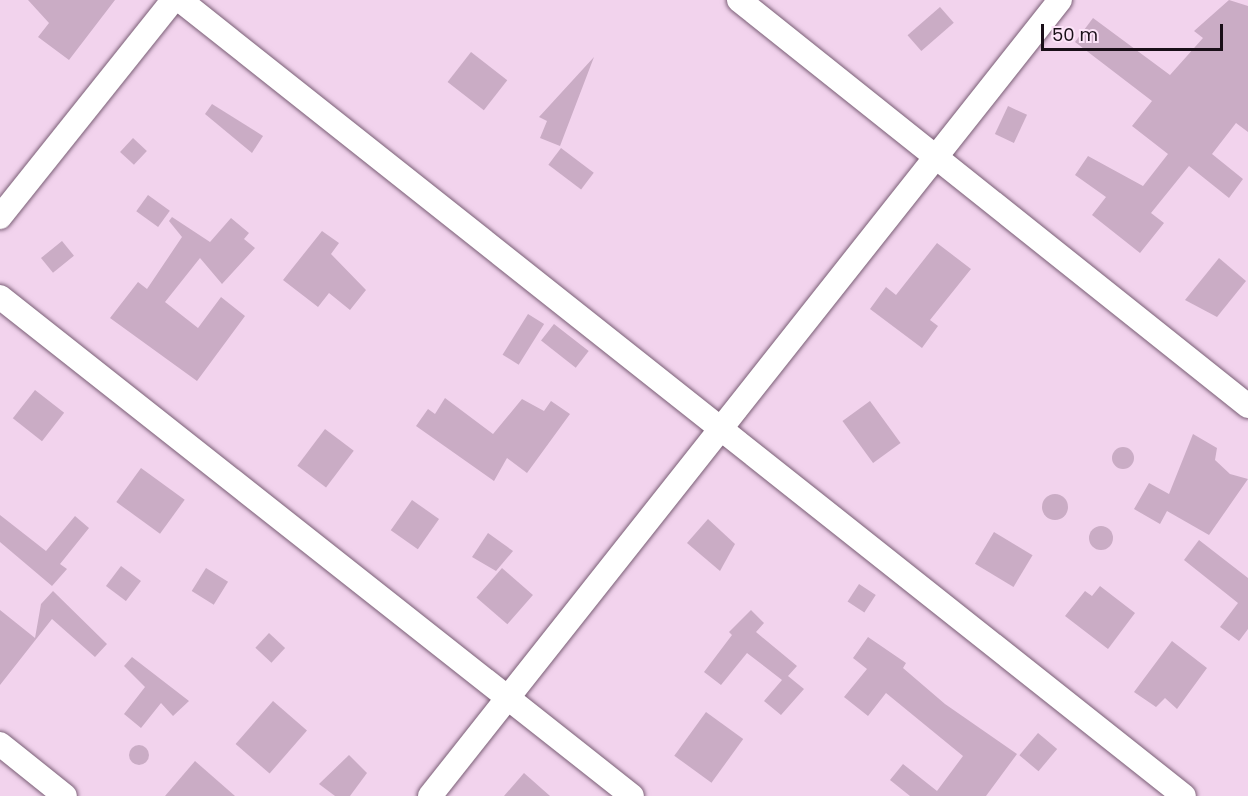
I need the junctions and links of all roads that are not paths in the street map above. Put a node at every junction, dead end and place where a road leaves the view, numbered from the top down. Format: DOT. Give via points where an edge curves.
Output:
graph roads {
  1 [pos="173,0"];
  2 [pos="180,0"];
  3 [pos="740,0"];
  4 [pos="1060,0"];
  5 [pos="938,159"];
  6 [pos="0,217"];
  7 [pos="0,297"];
  8 [pos="1248,406"];
  9 [pos="723,430"];
  10 [pos="510,699"];
  11 [pos="0,744"];
  12 [pos="65,796"];
  13 [pos="430,796"];
  14 [pos="632,796"];
  15 [pos="1184,796"];
  1 -- 6 [label="street"];
  2 -- 9 [label="street"];
  3 -- 5 [label="street"];
  4 -- 5 [label="street"];
  5 -- 8 [label="street"];
  5 -- 9 [label="street"];
  7 -- 10 [label="street"];
  9 -- 10 [label="street"];
  9 -- 15 [label="street"];
  10 -- 13 [label="street"];
  10 -- 14 [label="street"];
  11 -- 12 [label="street"];
}
